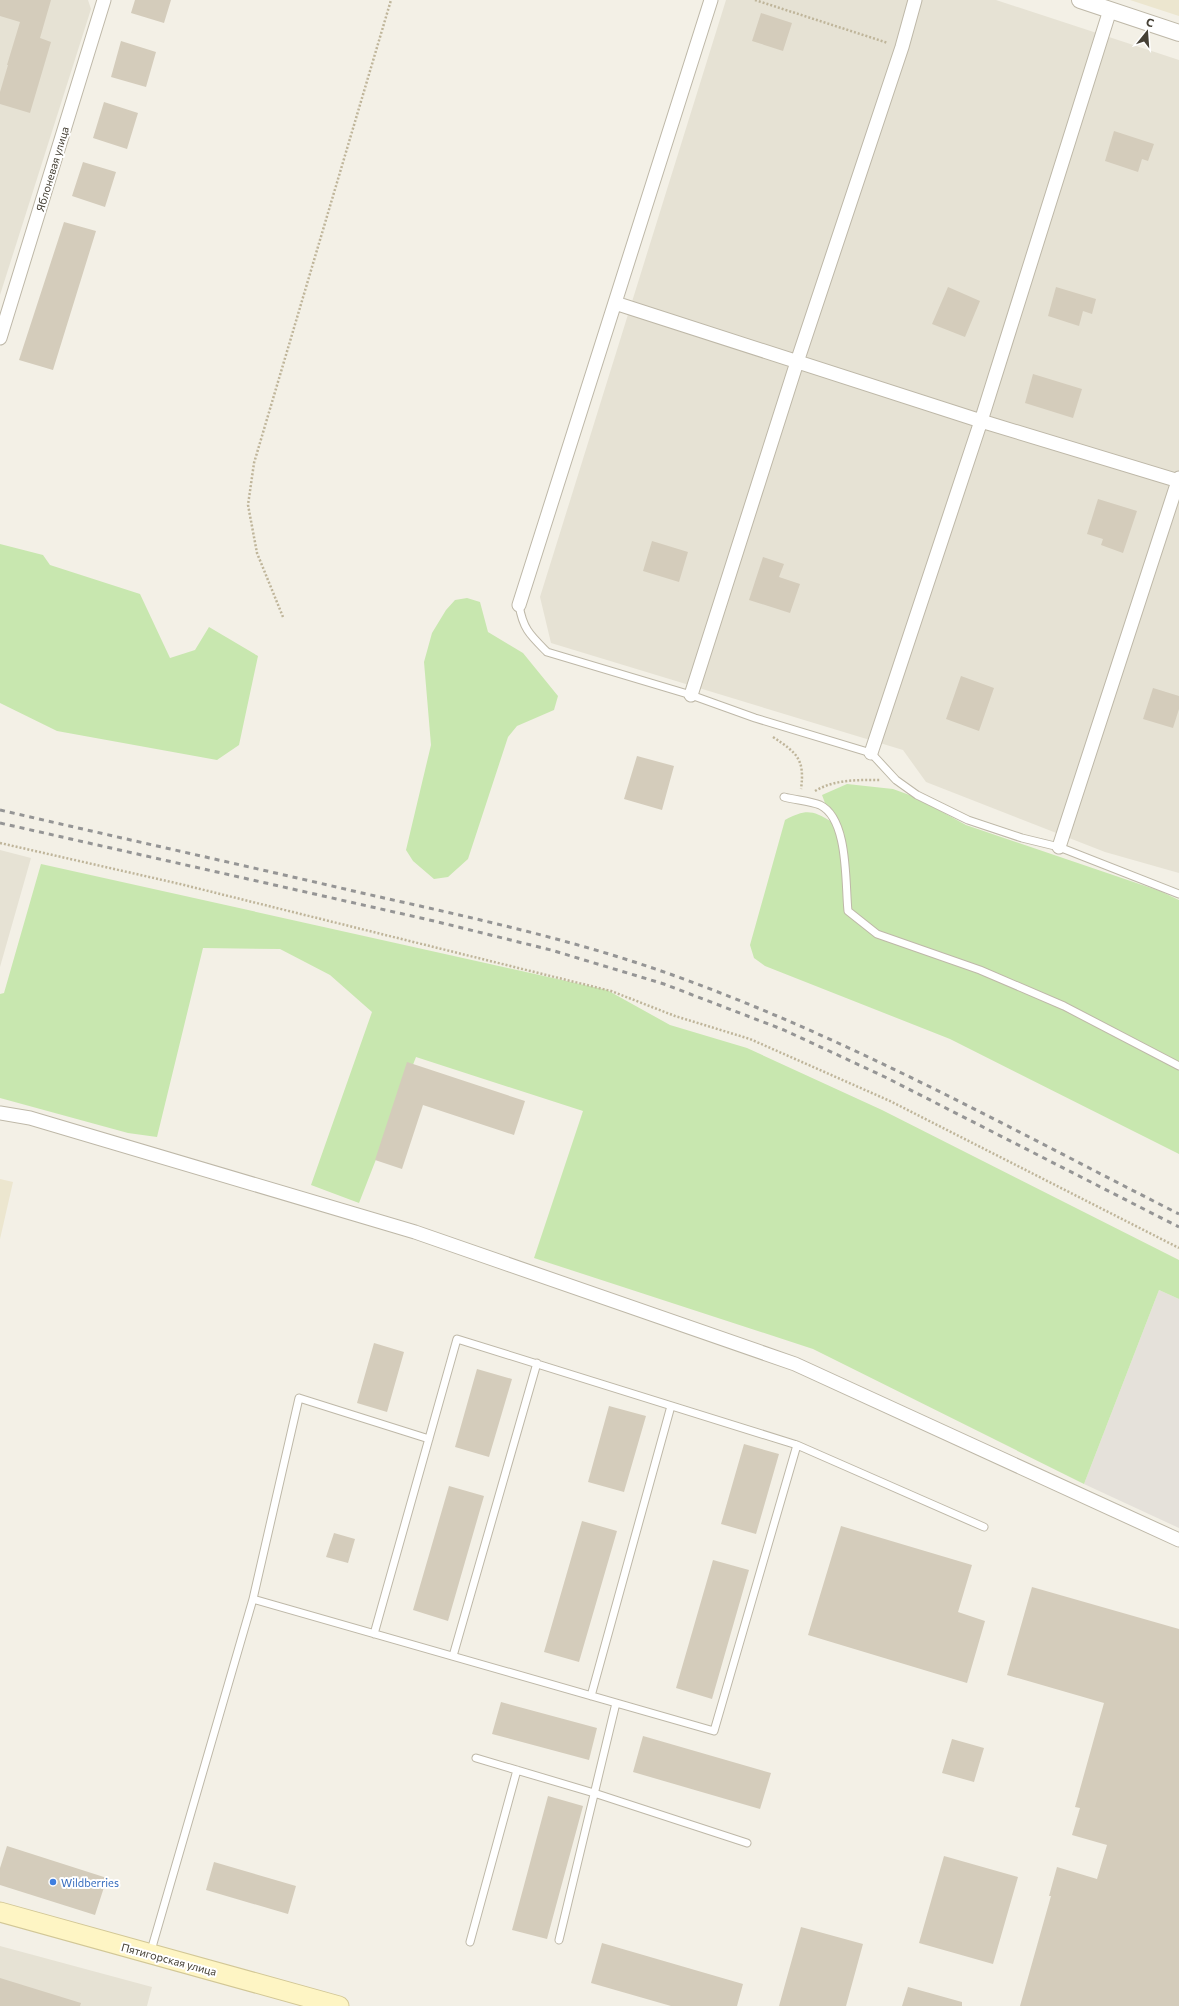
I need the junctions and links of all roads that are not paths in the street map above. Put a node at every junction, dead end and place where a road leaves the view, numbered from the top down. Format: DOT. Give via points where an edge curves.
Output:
graph roads {
  1 [pos="104,0"];
  2 [pos="711,0"];
  3 [pos="915,0"];
  4 [pos="1080,0"];
  5 [pos="1110,10"];
  6 [pos="1179,33"];
  7 [pos="615,303"];
  8 [pos="0,338"];
  9 [pos="797,362"];
  10 [pos="981,421"];
  11 [pos="1179,480"];
  12 [pos="519,605"];
  13 [pos="691,695"];
  14 [pos="871,753"];
  15 [pos="784,797"];
  16 [pos="1059,847"];
  17 [pos="1179,894"];
  18 [pos="1179,1066"];
  19 [pos="0,1112"];
  20 [pos="537,1364"];
  21 [pos="670,1406"];
  22 [pos="429,1439"];
  23 [pos="797,1445"];
  24 [pos="984,1527"];
  25 [pos="1179,1540"];
  26 [pos="253,1599"];
  27 [pos="374,1634"];
  28 [pos="453,1656"];
  29 [pos="591,1696"];
  30 [pos="616,1703"];
  31 [pos="476,1758"];
  32 [pos="517,1770"];
  33 [pos="594,1793"];
  34 [pos="747,1843"];
  35 [pos="0,1912"];
  36 [pos="559,1940"];
  37 [pos="470,1942"];
  38 [pos="150,1954"];
  39 [pos="339,2006"];
  1 -- 8 [label="street, Яблоневая улица"];
  2 -- 7 [label="street"];
  3 -- 9 [label="street" via="902,47"];
  4 -- 5 [label="street"];
  5 -- 6 [label="street"];
  5 -- 10 [label="street"];
  7 -- 9 [label="street"];
  7 -- 12 [label="street"];
  9 -- 10 [label="street"];
  9 -- 13 [label="street"];
  10 -- 11 [label="street"];
  10 -- 14 [label="street"];
  11 -- 16 [label="street"];
  12 -- 13 [label="lane" via="521,621 530,636 547,652"];
  13 -- 14 [label="lane" via="755,718"];
  14 -- 16 [label="lane" via="896,780 917,794 968,820"];
  15 -- 18 [label="lane" via="821,806 834,819 842,835 848,911 877,934 980,970 1064,1006"];
  16 -- 17 [label="lane"];
  19 -- 25 [label="street" via="30,1118 415,1232 795,1364"];
  20 -- 21 [label="lane"];
  20 -- 22 [label="lane" via="457,1339"];
  20 -- 28 [label="lane"];
  21 -- 23 [label="lane"];
  21 -- 29 [label="lane"];
  22 -- 26 [label="lane" via="299,1398"];
  22 -- 27 [label="lane"];
  23 -- 24 [label="lane"];
  23 -- 30 [label="lane" via="714,1731"];
  26 -- 27 [label="lane"];
  26 -- 38 [label="lane"];
  27 -- 28 [label="lane"];
  28 -- 29 [label="lane"];
  29 -- 30 [label="lane"];
  30 -- 33 [label="lane"];
  31 -- 32 [label="lane"];
  32 -- 33 [label="lane"];
  32 -- 37 [label="lane"];
  33 -- 34 [label="lane"];
  33 -- 36 [label="lane"];
  35 -- 38 [label="main road, Пятигорская улица"];
  38 -- 39 [label="main road, Пятигорская улица"];
}
